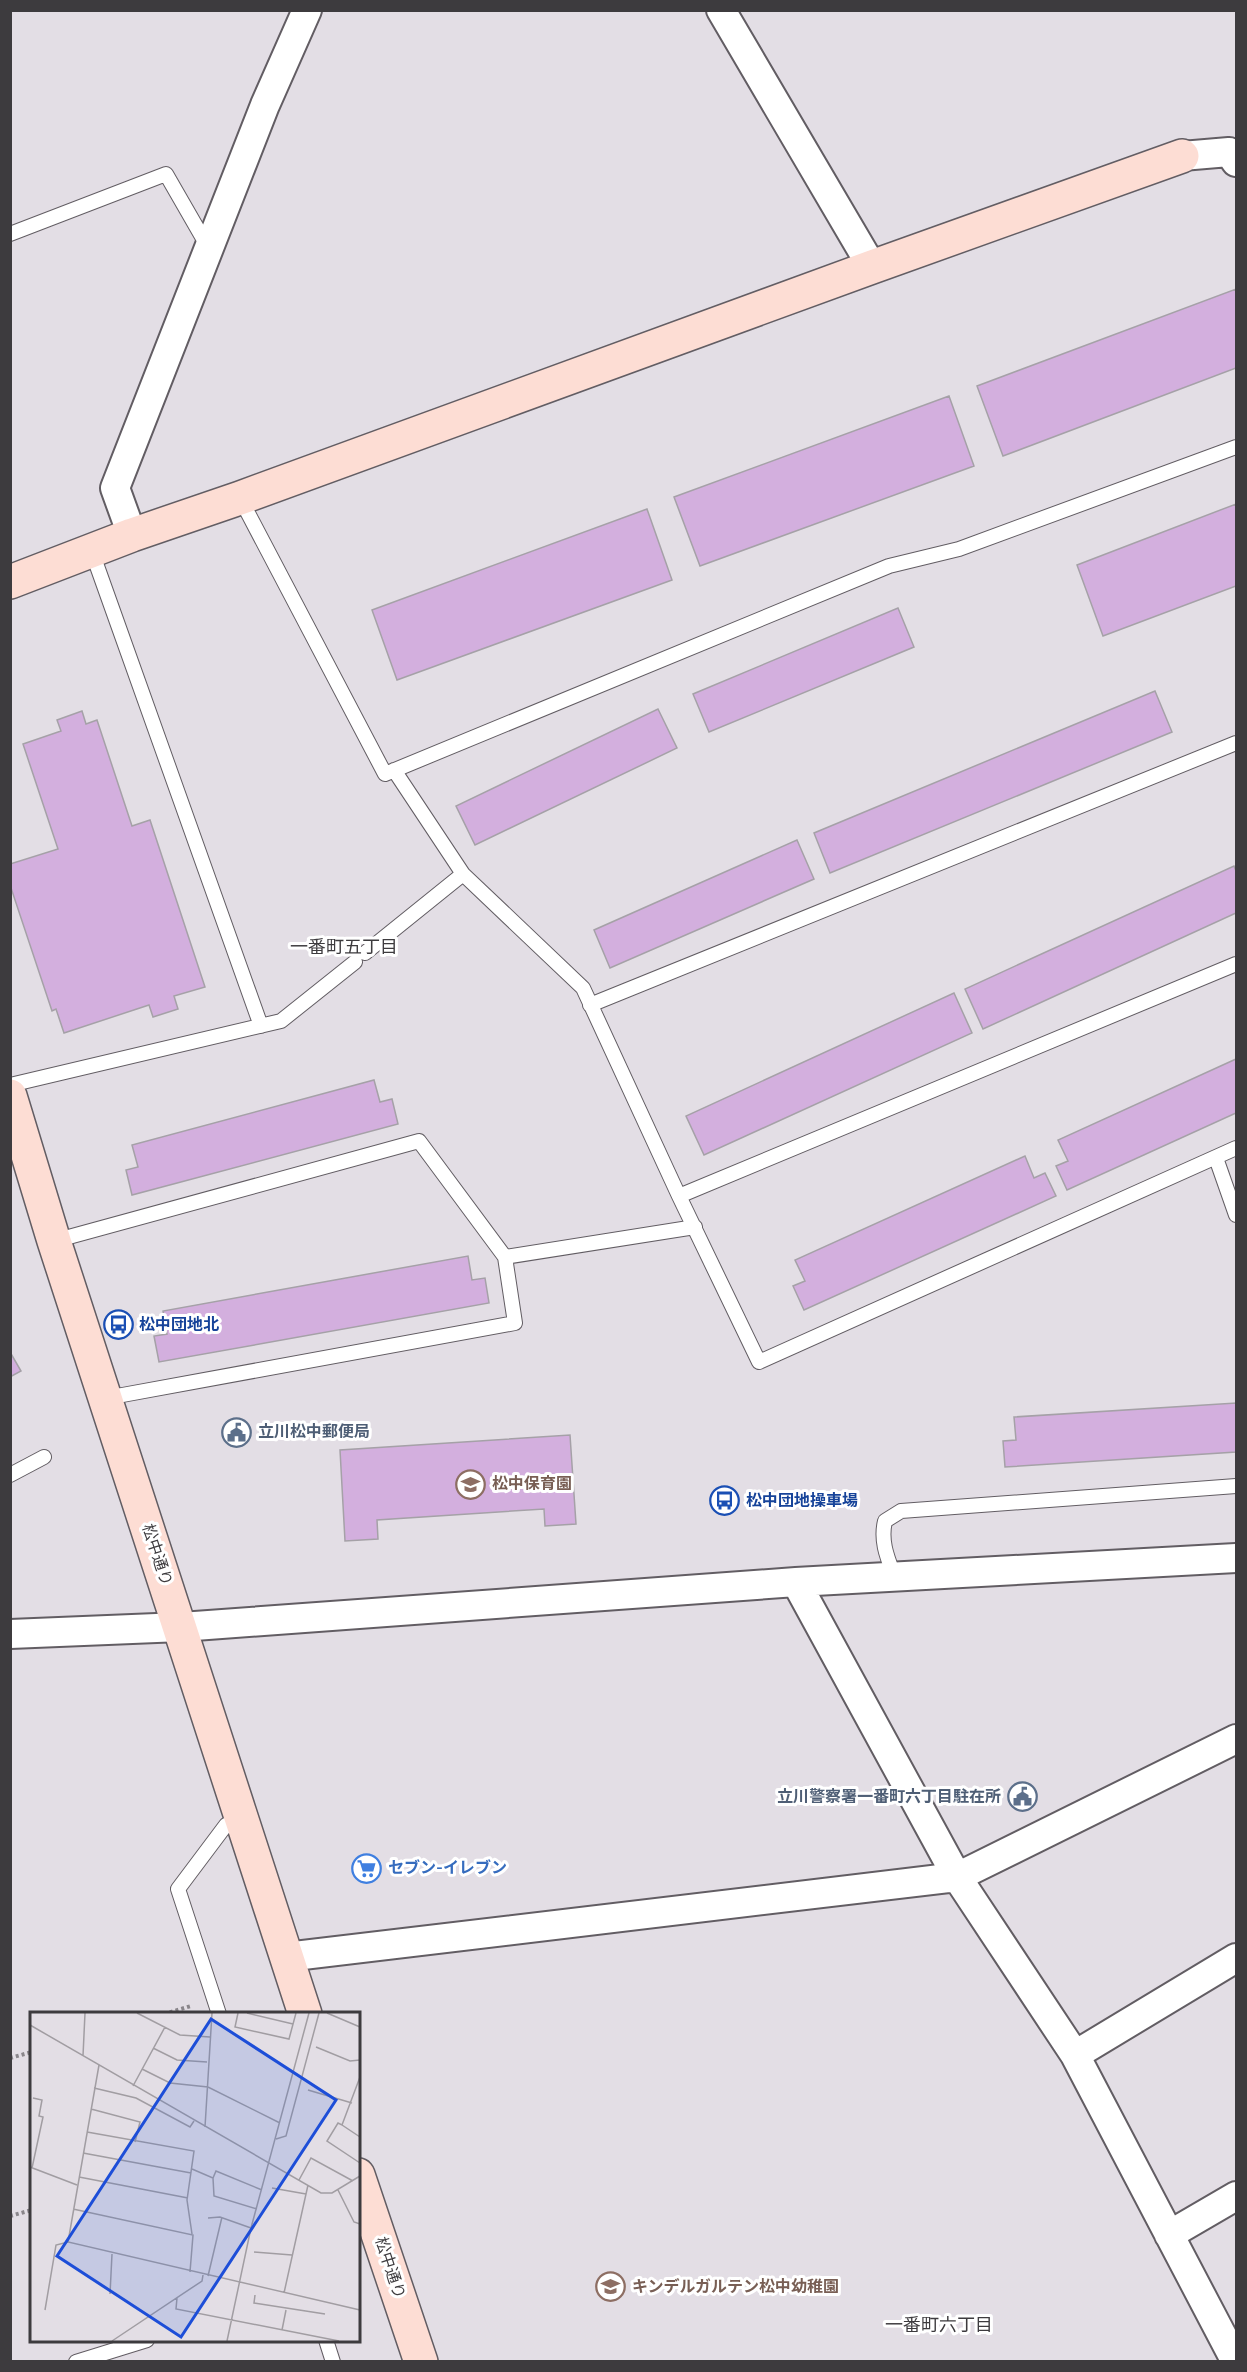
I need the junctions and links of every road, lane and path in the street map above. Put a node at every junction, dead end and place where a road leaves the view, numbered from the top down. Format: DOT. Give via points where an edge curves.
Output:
graph roads {
  1 [pos="307,10"];
  2 [pos="721,10"];
  3 [pos="1234,151"];
  4 [pos="1182,156"];
  5 [pos="10,234"];
  6 [pos="209,249"];
  7 [pos="872,267"];
  8 [pos="1236,447"];
  9 [pos="240,498"];
  10 [pos="132,535"];
  11 [pos="92,552"];
  12 [pos="10,582"];
  13 [pos="1236,743"];
  14 [pos="394,770"];
  15 [pos="463,874"];
  16 [pos="1236,964"];
  17 [pos="590,1005"];
  18 [pos="261,1026"];
  19 [pos="10,1085"];
  20 [pos="10,1096"];
  21 [pos="1236,1148"];
  22 [pos="1216,1158"];
  23 [pos="679,1196"];
  24 [pos="1236,1215"];
  25 [pos="695,1227"];
  26 [pos="54,1241"];
  27 [pos="505,1257"];
  28 [pos="106,1398"];
  29 [pos="44,1457"];
  30 [pos="10,1475"];
  31 [pos="1236,1486"];
  32 [pos="1236,1558"];
  33 [pos="895,1578"];
  34 [pos="796,1582"];
  35 [pos="181,1627"];
  36 [pos="10,1634"];
  37 [pos="1236,1739"];
  38 [pos="241,1819"];
  39 [pos="957,1877"];
  40 [pos="286,1957"];
  41 [pos="1236,1958"];
  42 [pos="219,2012"];
  43 [pos="305,2012"];
  44 [pos="30,2053"];
  45 [pos="1075,2055"];
  46 [pos="10,2058"];
  47 [pos="360,2181"];
  48 [pos="1236,2196"];
  49 [pos="30,2211"];
  50 [pos="10,2216"];
  51 [pos="1169,2235"];
  52 [pos="140,2342"];
  53 [pos="327,2342"];
  54 [pos="76,2361"];
  55 [pos="333,2361"];
  56 [pos="421,2361"];
  57 [pos="1236,2361"];
  1 -- 6 [label="street"];
  2 -- 7 [label="street"];
  3 -- 4 [label="street"];
  4 -- 7 [label="street"];
  5 -- 6 [label="lane" via="166,174"];
  6 -- 10 [label="street" via="115,489"];
  7 -- 9 [label="street"];
  8 -- 14 [label="lane" via="959,549 889,566"];
  9 -- 10 [label="street"];
  9 -- 14 [label="lane" via="384,774"];
  10 -- 11 [label="street"];
  11 -- 12 [label="street"];
  11 -- 18 [label="lane"];
  13 -- 17 [label="lane"];
  14 -- 15 [label="lane"];
  15 -- 17 [label="lane" via="583,988"];
  15 -- 18 [label="lane" via="281,1021"];
  16 -- 23 [label="lane"];
  17 -- 23 [label="lane"];
  18 -- 19 [label="lane"];
  20 -- 26 [label="street, 松中通り"];
  21 -- 22 [label="lane"];
  22 -- 24 [label="lane"];
  22 -- 25 [label="lane" via="759,1362"];
  23 -- 25 [label="lane"];
  25 -- 27 [label="lane"];
  26 -- 27 [label="lane" via="419,1141"];
  26 -- 28 [label="street, 松中通り"];
  27 -- 28 [label="lane" via="515,1323"];
  28 -- 35 [label="street, 松中通り"];
  29 -- 30 [label="lane"];
  31 -- 33 [label="lane" via="901,1511 885,1521 883,1530 883,1543"];
  32 -- 33 [label="street"];
  33 -- 34 [label="street"];
  34 -- 35 [label="street"];
  34 -- 39 [label="street"];
  35 -- 36 [label="street"];
  35 -- 38 [label="street, 松中通り"];
  37 -- 39 [label="street"];
  38 -- 40 [label="street, 松中通り"];
  38 -- 42 [label="lane" via="226,1825 178,1889"];
  39 -- 40 [label="street"];
  39 -- 45 [label="street"];
  40 -- 43 [label="street, 松中通り"];
  41 -- 45 [label="street"];
  44 -- 46 [label="path"];
  45 -- 51 [label="street"];
  47 -- 56 [label="street, 松中通り"];
  48 -- 51 [label="street"];
  49 -- 50 [label="path"];
  51 -- 57 [label="street"];
  52 -- 54 [label="lane"];
  53 -- 55 [label="lane"];
}
